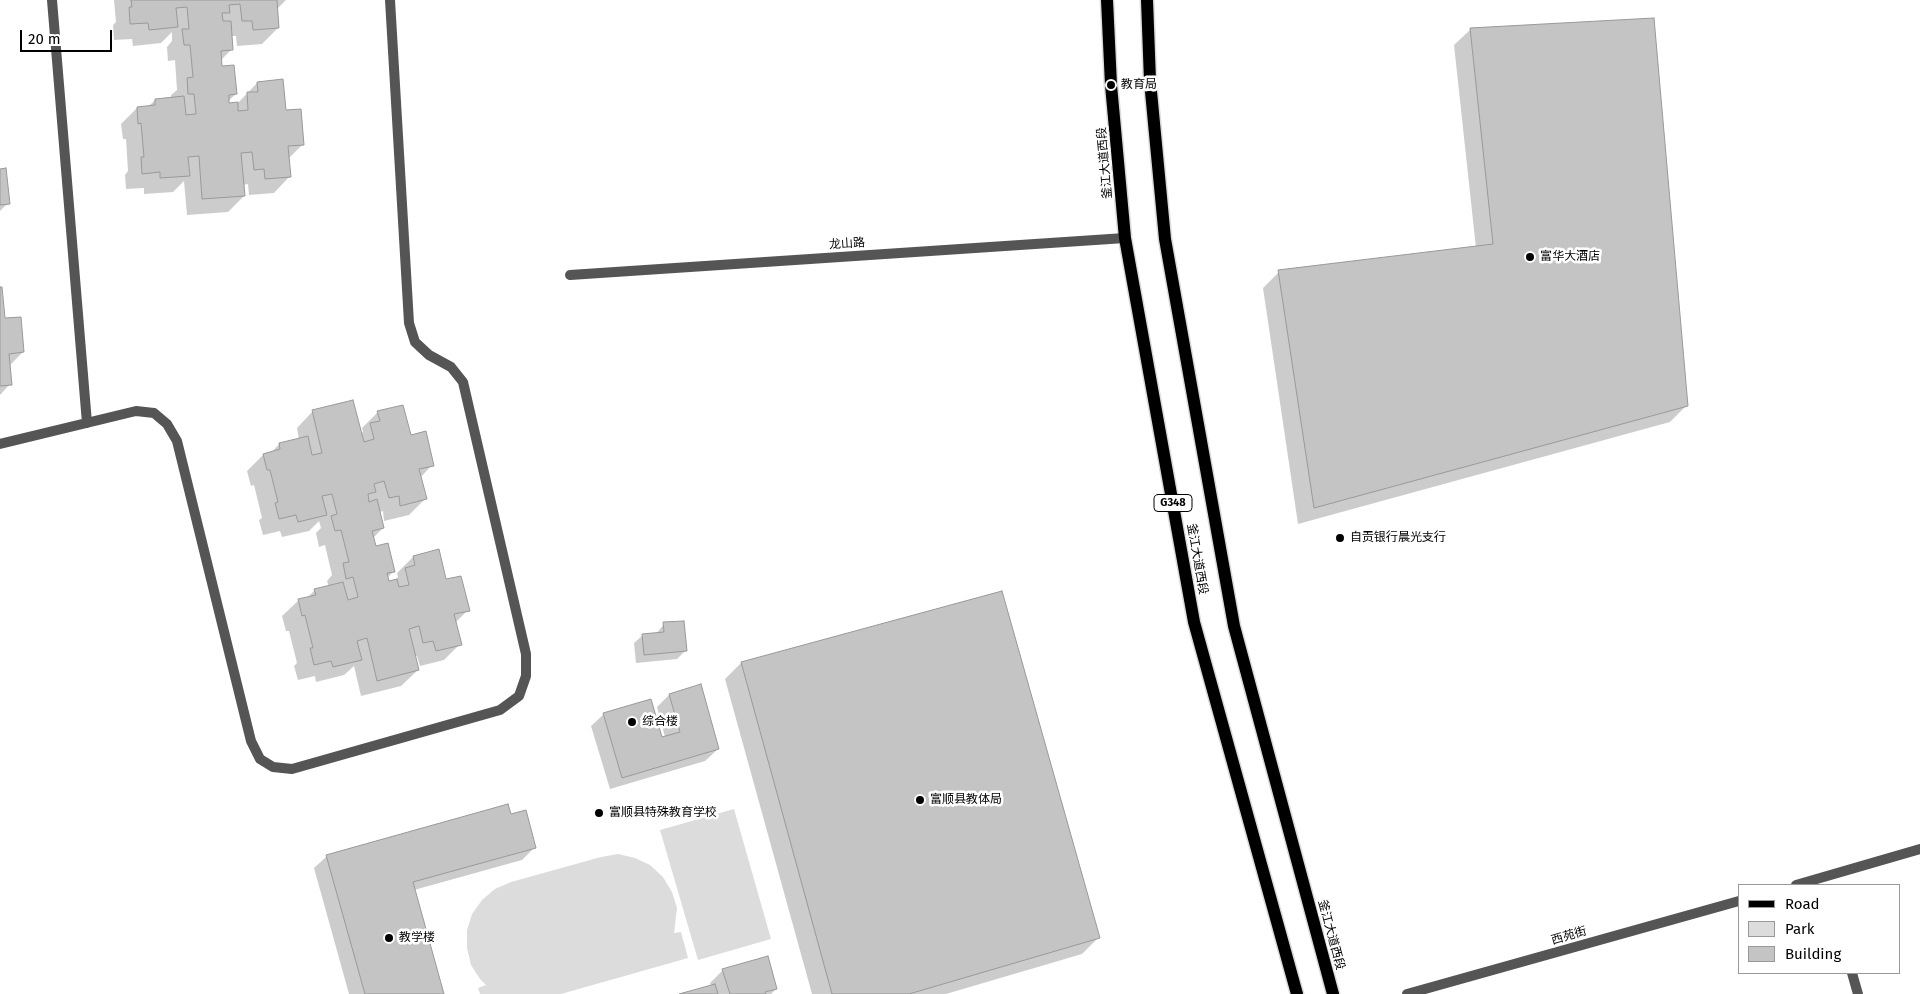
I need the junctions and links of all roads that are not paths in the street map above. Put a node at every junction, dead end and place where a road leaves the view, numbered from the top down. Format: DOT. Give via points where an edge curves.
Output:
graph roads {
  1 [pos="52,0"];
  2 [pos="390,0"];
  3 [pos="1107,0"];
  4 [pos="1147,0"];
  5 [pos="1126,238"];
  6 [pos="570,275"];
  7 [pos="87,423"];
  8 [pos="0,444"];
  9 [pos="1920,849"];
  10 [pos="1826,881"];
  11 [pos="1804,884"];
  12 [pos="1738,901"];
  13 [pos="1852,974"];
  14 [pos="1297,994"];
  15 [pos="1333,994"];
  16 [pos="1407,994"];
  17 [pos="1858,994"];
  1 -- 7 [label="street"];
  2 -- 7 [label="street" via="409,323 415,342 429,355 451,367 464,382 526,654 526,676 519,696 500,710 292,769 273,767 260,758 251,741 177,441 167,424 154,413 136,411"];
  3 -- 5 [label="main road, 釜江大道西段 / G348" via="1111,85"];
  4 -- 15 [label="main road, 釜江大道西段 / G348" via="1150,80 1165,239 1234,626"];
  5 -- 6 [label="street, 龙山路"];
  5 -- 14 [label="main road, 釜江大道西段 / G348" via="1194,622"];
  7 -- 8 [label="street"];
  9 -- 10 [label="street"];
  10 -- 11 [label="street"];
  12 -- 16 [label="street, 西苑街"];
  13 -- 17 [label="street"];
}
